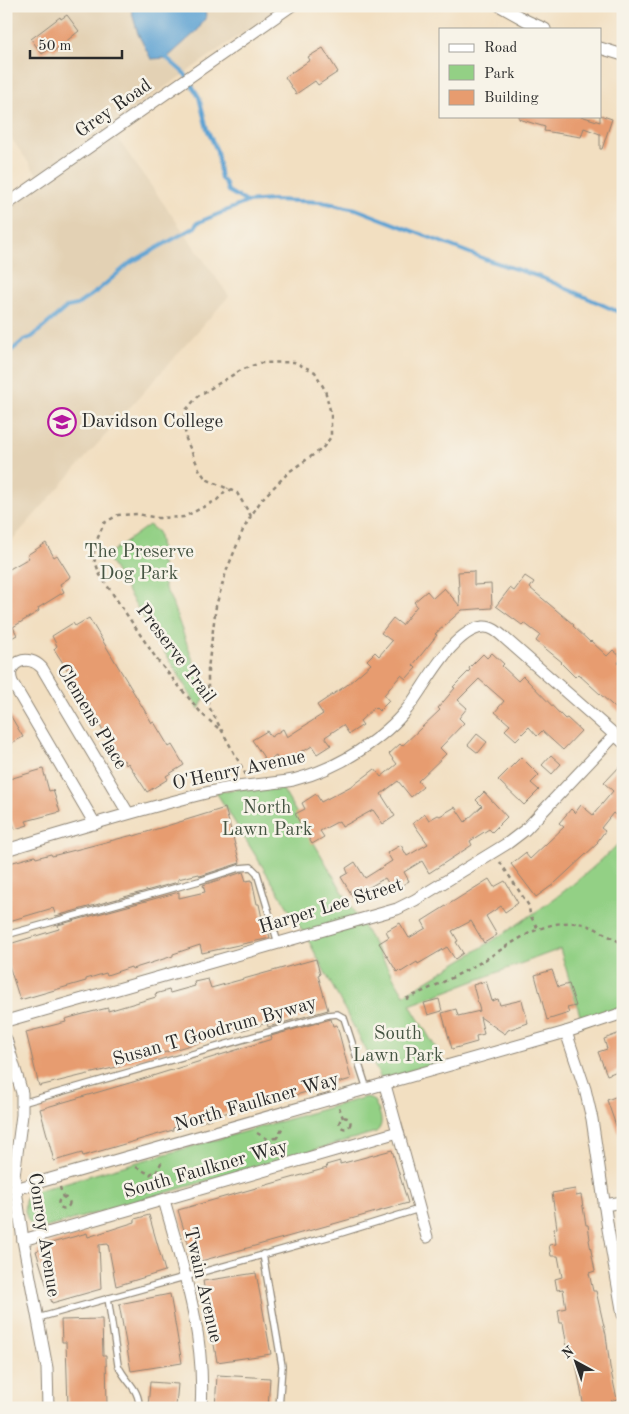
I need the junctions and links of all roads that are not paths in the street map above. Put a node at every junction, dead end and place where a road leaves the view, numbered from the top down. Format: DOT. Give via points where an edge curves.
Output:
graph roads {
  1 [pos="291,6"];
  2 [pos="500,6"];
  3 [pos="543,28"];
  4 [pos="602,49"];
  5 [pos="623,55"];
  6 [pos="6,205"];
  7 [pos="619,738"];
  8 [pos="128,813"];
  9 [pos="95,824"];
  10 [pos="6,850"];
  11 [pos="6,935"];
  12 [pos="278,943"];
  13 [pos="623,1013"];
  14 [pos="6,1021"];
  15 [pos="566,1032"];
  16 [pos="6,1039"];
  17 [pos="385,1085"];
  18 [pos="367,1090"];
  19 [pos="22,1103"];
  20 [pos="398,1132"];
  21 [pos="15,1188"];
  22 [pos="164,1200"];
  23 [pos="623,1202"];
  24 [pos="604,1205"];
  25 [pos="420,1209"];
  26 [pos="427,1237"];
  27 [pos="23,1240"];
  28 [pos="263,1254"];
  29 [pos="186,1277"];
  30 [pos="108,1298"];
  31 [pos="623,1315"];
  32 [pos="38,1318"];
  33 [pos="48,1408"];
  34 [pos="139,1408"];
  35 [pos="201,1408"];
  36 [pos="279,1408"];
  1 -- 6 [label="street, Grey Road"];
  2 -- 3 [label="street"];
  4 -- 5 [label="street"];
  7 -- 8 [label="street, O'Henry Avenue" via="494,629 484,627 460,639 392,726 340,762 309,776 229,788"];
  7 -- 12 [label="street, Harper Lee Street" via="525,830 415,900 397,909"];
  8 -- 9 [label="street, O'Henry Avenue"];
  8 -- 9 [label="street, Clemens Place" via="42,668 36,662 22,661 12,670 12,682"];
  9 -- 10 [label="street, O'Henry Avenue"];
  11 -- 12 [label="lane" via="251,867 257,873"];
  12 -- 14 [label="street, Harper Lee Street"];
  13 -- 15 [label="street, North Faulkner Way"];
  15 -- 17 [label="street, North Faulkner Way"];
  15 -- 24 [label="street" via="592,1120"];
  16 -- 19 [label="street, Conroy Avenue" via="19,1080"];
  17 -- 18 [label="street, North Faulkner Way"];
  17 -- 20 [label="street"];
  18 -- 19 [label="lane, Susan T Goodrum Byway" via="344,1018 337,1014"];
  18 -- 21 [label="street, North Faulkner Way"];
  19 -- 21 [label="street, Conroy Avenue"];
  20 -- 22 [label="street, South Faulkner Way"];
  20 -- 25 [label="street"];
  21 -- 27 [label="street, Conroy Avenue"];
  22 -- 27 [label="street, South Faulkner Way"];
  22 -- 29 [label="street, Twain Avenue"];
  23 -- 24 [label="street"];
  24 -- 31 [label="street"];
  25 -- 26 [label="street"];
  25 -- 28 [label="lane"];
  27 -- 32 [label="street, Conroy Avenue"];
  28 -- 29 [label="lane"];
  28 -- 36 [label="lane" via="282,1366"];
  29 -- 30 [label="lane"];
  29 -- 35 [label="street, Twain Avenue" via="199,1344"];
  30 -- 32 [label="lane"];
  30 -- 34 [label="lane" via="118,1364 138,1394"];
  32 -- 33 [label="street, Conroy Avenue" via="47,1368"];
}
